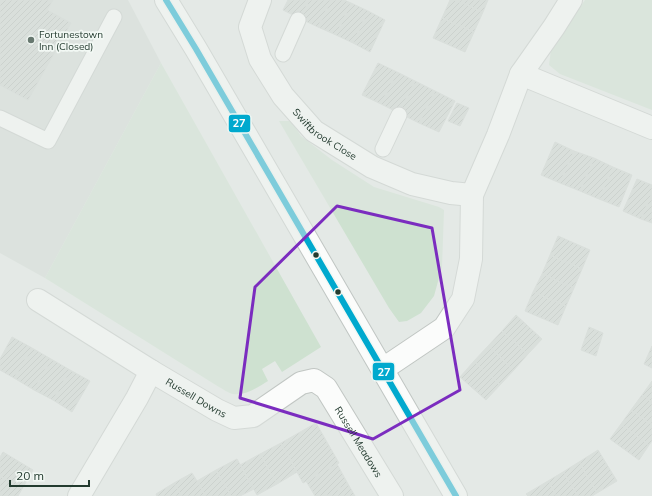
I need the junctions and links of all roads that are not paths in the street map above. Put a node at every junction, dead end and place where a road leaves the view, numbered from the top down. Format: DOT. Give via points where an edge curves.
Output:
graph roads {
  1 [pos="166,0"];
  2 [pos="260,0"];
  3 [pos="571,0"];
  4 [pos="114,17"];
  5 [pos="298,20"];
  6 [pos="283,54"];
  7 [pos="521,74"];
  8 [pos="398,115"];
  9 [pos="0,118"];
  10 [pos="652,128"];
  11 [pos="383,149"];
  12 [pos="472,195"];
  13 [pos="38,300"];
  14 [pos="383,370"];
  15 [pos="151,371"];
  16 [pos="326,388"];
  17 [pos="79,496"];
  18 [pos="392,496"];
  19 [pos="456,496"];
  1 -- 14 [label="street"];
  2 -- 12 [label="street, Swiftbrook Close" via="250,27 260,59 283,96 314,131 372,167 412,184"];
  3 -- 7 [label="street"];
  4 -- 9 [label="lane" via="48,141"];
  5 -- 6 [label="lane"];
  7 -- 10 [label="street"];
  7 -- 12 [label="street"];
  8 -- 11 [label="lane"];
  12 -- 14 [label="street" via="471,259 463,299 444,328"];
  13 -- 15 [label="street, Russell Downs"];
  14 -- 19 [label="street"];
  15 -- 16 [label="street, Russell Downs" via="234,418 253,416 301,383 314,380"];
  15 -- 17 [label="street"];
  16 -- 18 [label="street, Russell Meadows"];
}
